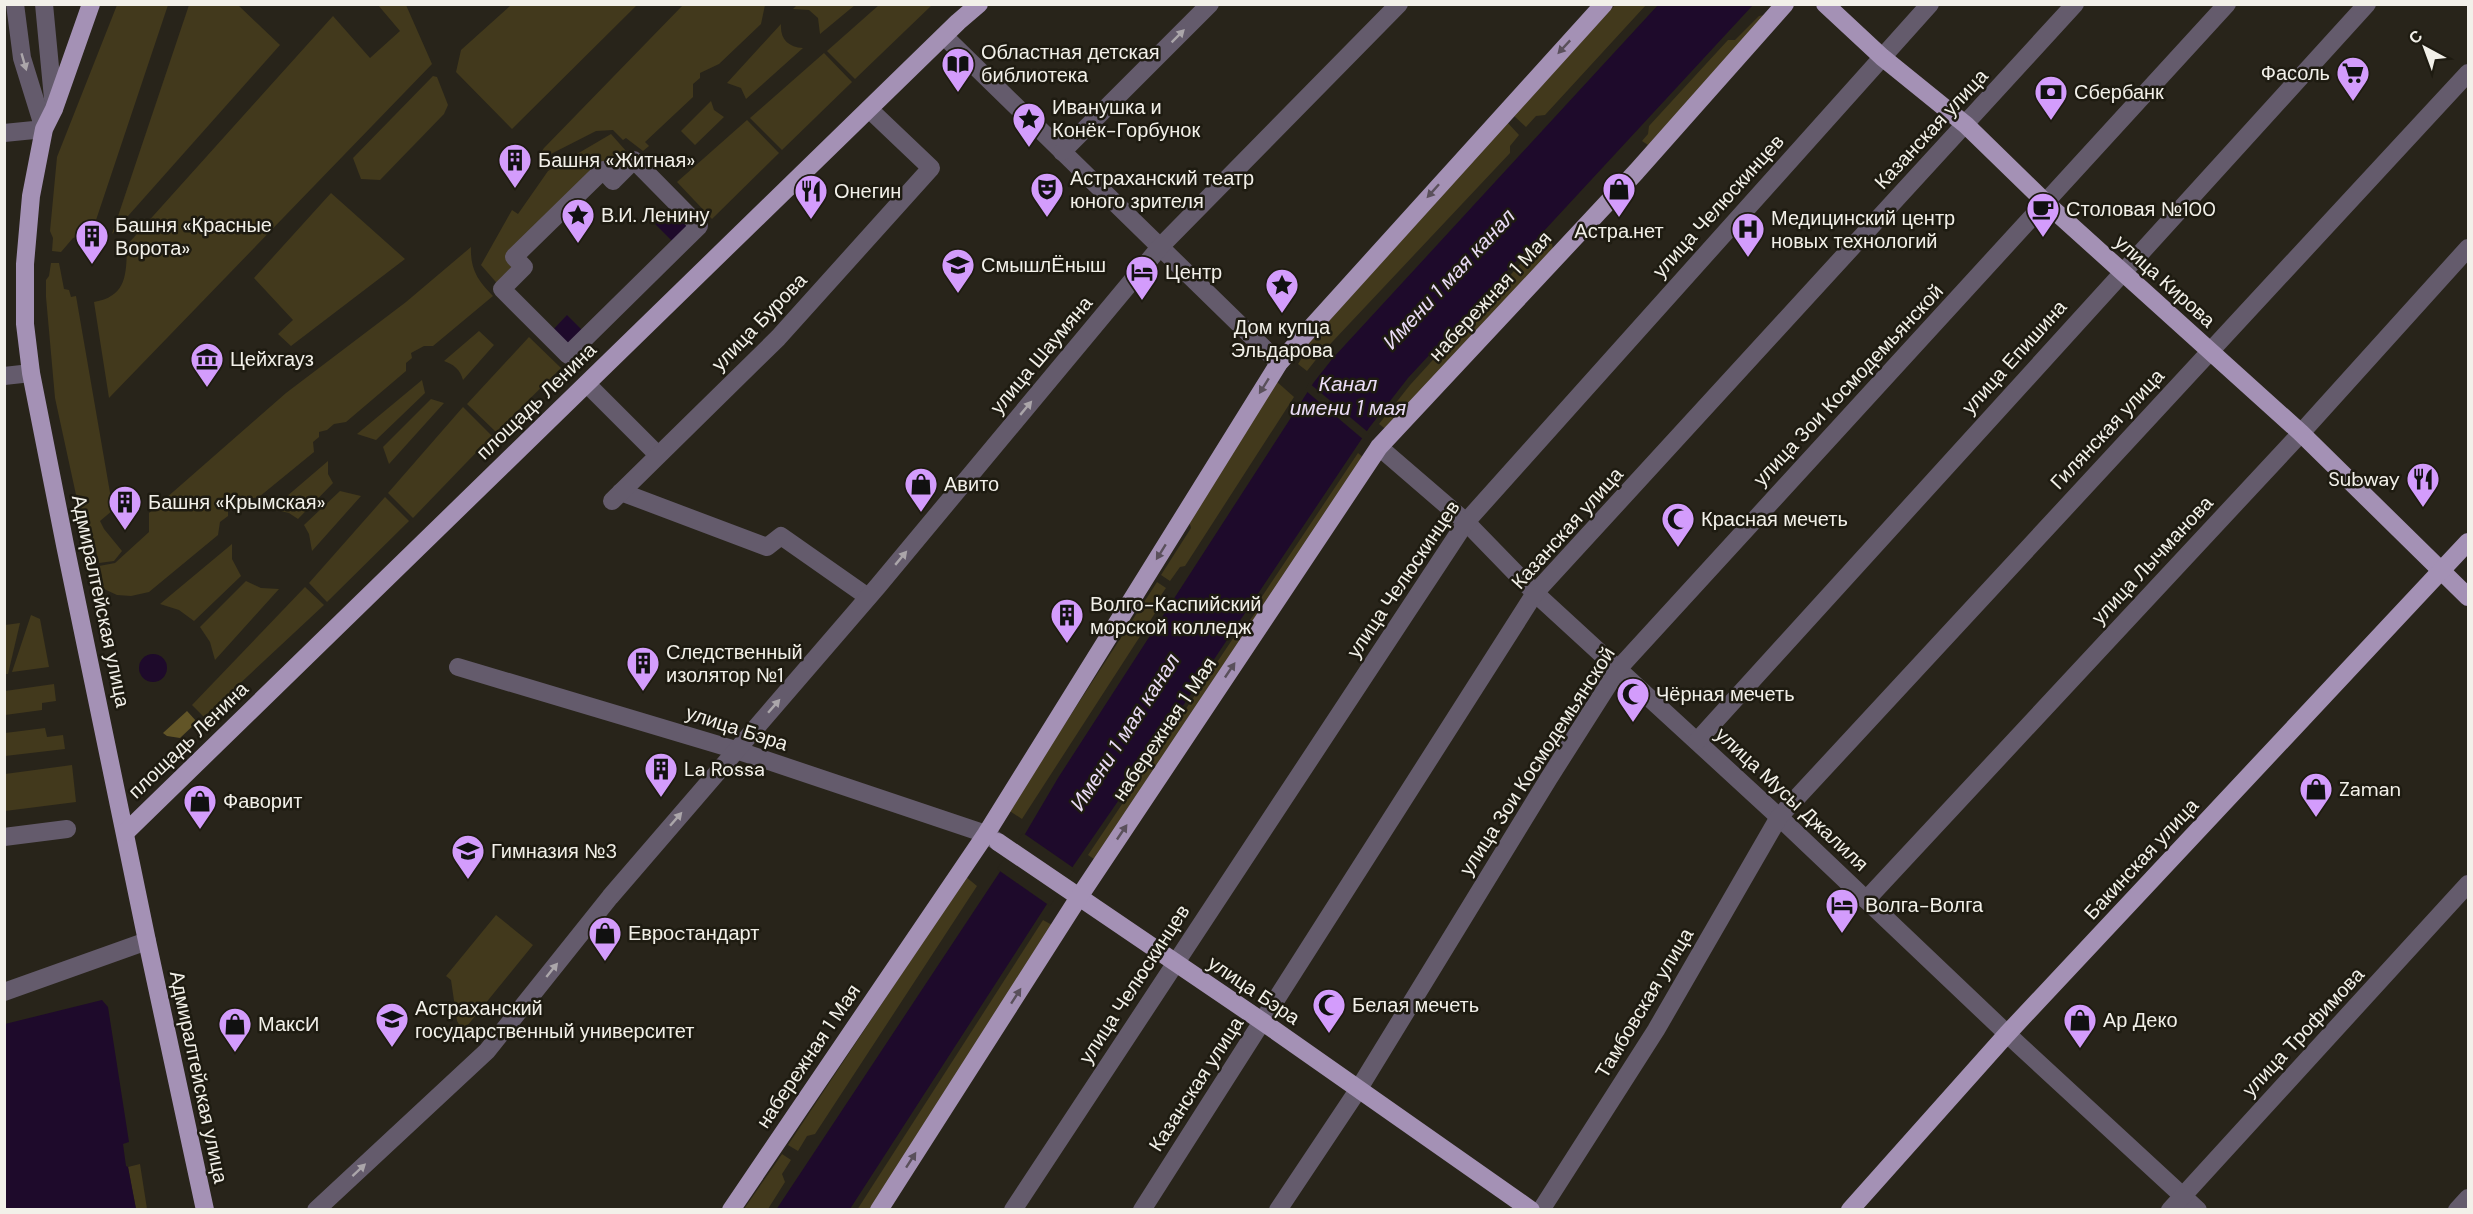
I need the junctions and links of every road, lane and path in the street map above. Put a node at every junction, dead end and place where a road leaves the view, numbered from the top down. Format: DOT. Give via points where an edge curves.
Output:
graph roads {
  1 [pos="15,4"];
  2 [pos="44,4"];
  3 [pos="91,4"];
  4 [pos="968,4"];
  5 [pos="979,4"];
  6 [pos="1210,4"];
  7 [pos="1400,4"];
  8 [pos="1604,4"];
  9 [pos="1785,4"];
  10 [pos="1825,4"];
  11 [pos="1930,4"];
  12 [pos="2075,4"];
  13 [pos="2227,4"];
  14 [pos="2367,4"];
  15 [pos="958,22"];
  16 [pos="944,36"];
  17 [pos="1882,57"];
  18 [pos="2469,73"];
  19 [pos="54,109"];
  20 [pos="869,109"];
  21 [pos="1966,125"];
  22 [pos="44,129"];
  23 [pos="4,133"];
  24 [pos="1062,152"];
  25 [pos="2046,203"];
  26 [pos="699,226"];
  27 [pos="1160,247"];
  28 [pos="2469,248"];
  29 [pos="2121,272"];
  30 [pos="2209,351"];
  31 [pos="1279,363"];
  32 [pos="31,373"];
  33 [pos="4,376"];
  34 [pos="587,384"];
  35 [pos="2301,434"];
  36 [pos="1379,447"];
  37 [pos="658,456"];
  38 [pos="1466,522"];
  39 [pos="2469,542"];
  40 [pos="2442,571"];
  41 [pos="1535,593"];
  42 [pos="868,597"];
  43 [pos="2469,597"];
  44 [pos="458,667"];
  45 [pos="1619,668"];
  46 [pos="1697,741"];
  47 [pos="735,750"];
  48 [pos="1779,817"];
  49 [pos="68,829"];
  50 [pos="126,832"];
  51 [pos="4,837"];
  52 [pos="992,838"];
  53 [pos="2469,884"];
  54 [pos="1075,894"];
  55 [pos="1866,900"];
  56 [pos="147,941"];
  57 [pos="1174,963"];
  58 [pos="4,992"];
  59 [pos="1263,1022"];
  60 [pos="2007,1034"];
  61 [pos="1358,1090"];
  62 [pos="2183,1195"];
  63 [pos="2469,1197"];
  64 [pos="205,1209"];
  65 [pos="316,1209"];
  66 [pos="731,1209"];
  67 [pos="879,1209"];
  68 [pos="1012,1209"];
  69 [pos="1142,1209"];
  70 [pos="1278,1209"];
  71 [pos="1531,1209"];
  72 [pos="1541,1209"];
  73 [pos="1850,1209"];
  74 [pos="2170,1209"];
  75 [pos="2198,1209"];
  76 [pos="2457,1209"];
  1 -- 22 [label="street, one-way" via="22,58"];
  2 -- 19 [label="street"];
  3 -- 19 [label="main road, Адмиралтейская улица"];
  4 -- 15 [label="street"];
  5 -- 15 [label="main road, площадь Ленина"];
  24 -- 6 [label="street, one-way"];
  7 -- 27 [label="street, улица Шаумяна"];
  8 -- 31 [label="main road, набережная 1 Мая, one-way"];
  9 -- 36 [label="main road, набережная 1 Мая" via="1606,204"];
  10 -- 17 [label="main road, улица Кирова"];
  11 -- 17 [label="street, улица Челюскинцев"];
  12 -- 21 [label="street, Казанская улица"];
  13 -- 25 [label="street, улица Зои Космодемьянской"];
  14 -- 29 [label="street, улица Епишина"];
  15 -- 16 [label="main road, площадь Ленина"];
  16 -- 20 [label="main road, площадь Ленина"];
  16 -- 24 [label="street"];
  17 -- 21 [label="main road, улица Кирова"];
  17 -- 38 [label="street, улица Челюскинцев"];
  18 -- 30 [label="street, Гилянская улица"];
  19 -- 22 [label="main road, Адмиралтейская улица"];
  20 -- 34 [label="main road, площадь Ленина"];
  20 -- 37 [label="street, улица Бурова" via="931,168 778,338"];
  21 -- 25 [label="main road, улица Кирова"];
  21 -- 41 [label="street, Казанская улица"];
  22 -- 23 [label="street"];
  22 -- 32 [label="main road, Адмиралтейская улица" via="31,196 25,264 25,324"];
  24 -- 27 [label="street"];
  25 -- 29 [label="main road, улица Кирова"];
  25 -- 45 [label="street, улица Зои Космодемьянской"];
  26 -- 26 [label="street, площадь Ленина" via="568,355 502,289 524,267 514,257 603,170 613,181 634,160"];
  27 -- 31 [label="street"];
  42 -- 27 [label="street, улица Шаумяна, one-way"];
  28 -- 35 [label="street, улица Лычманова"];
  29 -- 30 [label="main road, улица Кирова"];
  29 -- 46 [label="street, улица Епишина"];
  30 -- 35 [label="main road, улица Кирова"];
  30 -- 48 [label="street, Гилянская улица"];
  31 -- 52 [label="main road, набережная 1 Мая, one-way"];
  32 -- 33 [label="street"];
  32 -- 50 [label="main road, Адмиралтейская улица"];
  34 -- 37 [label="street"];
  34 -- 50 [label="main road, площадь Ленина"];
  35 -- 40 [label="main road, улица Кирова"];
  35 -- 55 [label="street, улица Лычманова"];
  36 -- 38 [label="street, улица Мусы Джалиля"];
  54 -- 36 [label="main road, набережная 1 Мая, one-way"];
  37 -- 42 [label="street, улица Бурова" via="616,496 767,547 781,536"];
  38 -- 41 [label="street, улица Мусы Джалиля"];
  38 -- 57 [label="street, улица Челюскинцев"];
  39 -- 40 [label="main road, Бакинская улица"];
  40 -- 43 [label="main road, улица Кирова"];
  40 -- 60 [label="main road, Бакинская улица"];
  41 -- 45 [label="street, улица Мусы Джалиля"];
  41 -- 59 [label="street, Казанская улица"];
  47 -- 42 [label="street, улица Шаумяна, one-way"];
  44 -- 47 [label="street, улица Бэра"];
  45 -- 46 [label="street, улица Мусы Джалиля"];
  45 -- 61 [label="street, улица Зои Космодемьянской"];
  46 -- 48 [label="street, улица Мусы Джалиля"];
  47 -- 52 [label="street, улица Бэра"];
  65 -- 47 [label="street, улица Шаумяна, one-way" via="488,1051 610,897"];
  48 -- 55 [label="street, улица Мусы Джалиля"];
  48 -- 72 [label="street, Тамбовская улица" via="1656,1030"];
  49 -- 51 [label="street"];
  50 -- 56 [label="main road, Адмиралтейская улица"];
  52 -- 54 [label="main road, улица Бэра"];
  52 -- 66 [label="main road, набережная 1 Мая"];
  53 -- 62 [label="street, улица Трофимова"];
  54 -- 57 [label="main road, улица Бэра"];
  67 -- 54 [label="main road, набережная 1 Мая, one-way"];
  55 -- 60 [label="street, улица Мусы Джалиля"];
  56 -- 58 [label="street"];
  56 -- 64 [label="main road, Адмиралтейская улица"];
  57 -- 59 [label="main road, улица Бэра"];
  57 -- 68 [label="street, улица Челюскинцев"];
  59 -- 61 [label="main road, улица Бэра"];
  59 -- 69 [label="street, Казанская улица"];
  60 -- 62 [label="street, улица Мусы Джалиля"];
  60 -- 73 [label="main road, Бакинская улица"];
  61 -- 70 [label="street, улица Зои Космодемьянской"];
  61 -- 71 [label="main road, улица Бэра"];
  62 -- 74 [label="street, улица Трофимова"];
  62 -- 75 [label="street, улица Мусы Джалиля"];
  63 -- 76 [label="street"];
}
